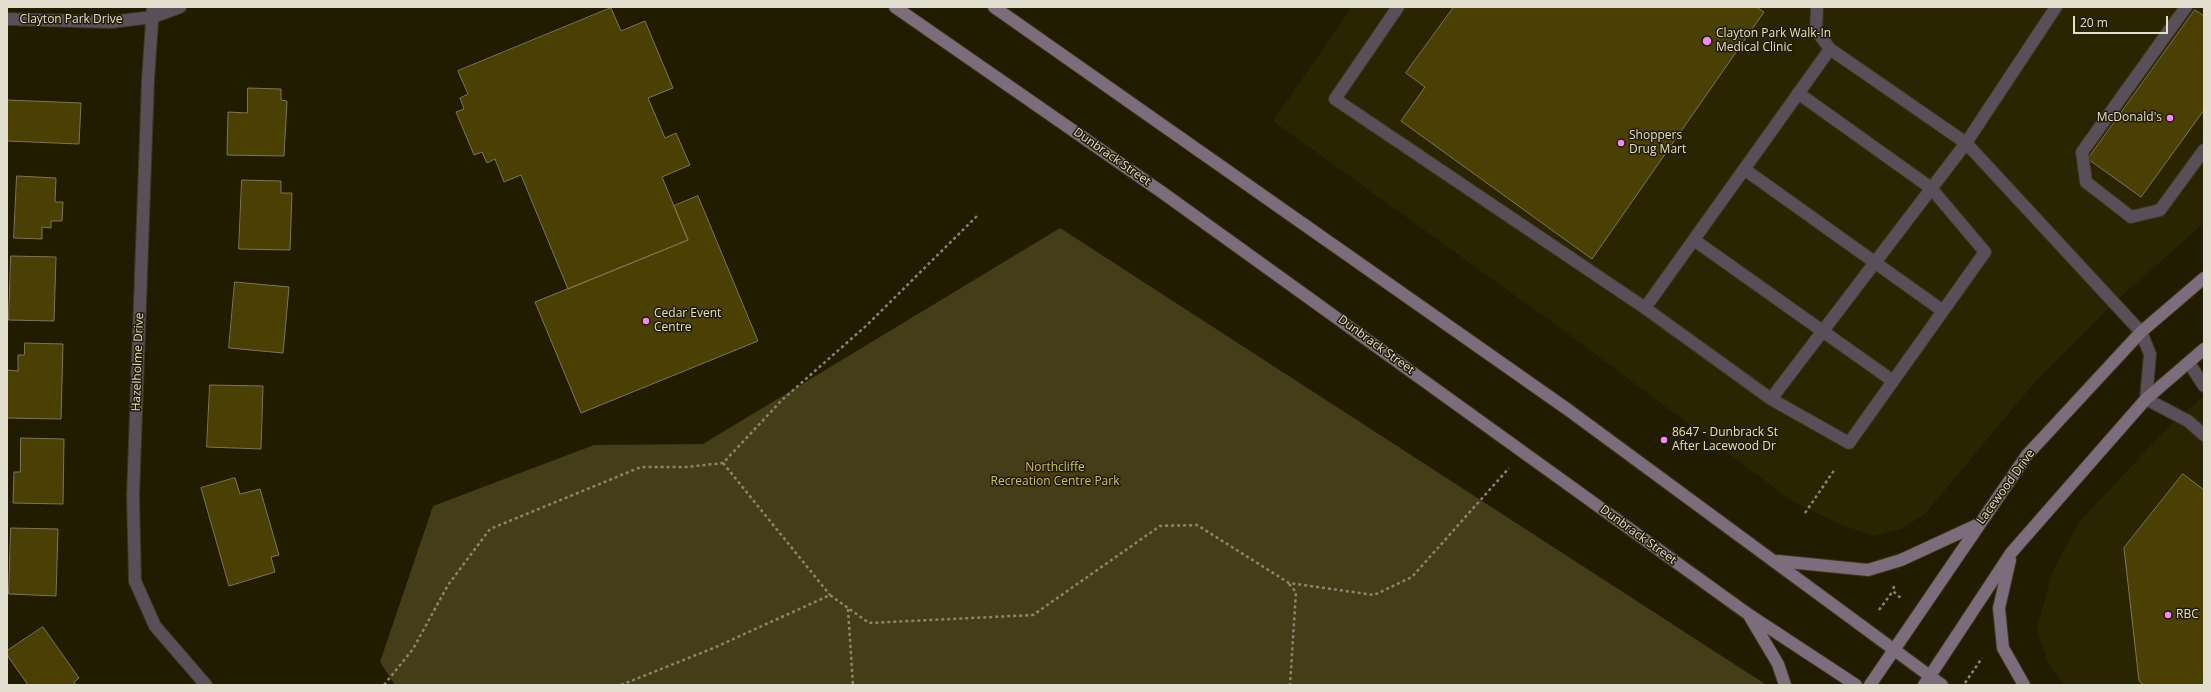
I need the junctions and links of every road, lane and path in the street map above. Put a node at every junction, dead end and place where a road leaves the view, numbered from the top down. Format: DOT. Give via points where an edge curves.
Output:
graph roads {
  1 [pos="180,7"];
  2 [pos="895,7"];
  3 [pos="994,7"];
  4 [pos="1398,7"];
  5 [pos="1817,7"];
  6 [pos="2056,7"];
  7 [pos="2186,7"];
  8 [pos="153,12"];
  9 [pos="7,19"];
  10 [pos="1830,49"];
  11 [pos="1798,93"];
  12 [pos="1966,142"];
  13 [pos="2204,150"];
  14 [pos="1744,169"];
  15 [pos="1931,188"];
  16 [pos="977,216"];
  17 [pos="1694,240"];
  18 [pos="1875,262"];
  19 [pos="2204,278"];
  20 [pos="1645,308"];
  21 [pos="1943,311"];
  22 [pos="1823,331"];
  23 [pos="2141,332"];
  24 [pos="2204,349"];
  25 [pos="2189,363"];
  26 [pos="1893,381"];
  27 [pos="2204,386"];
  28 [pos="1771,399"];
  29 [pos="2146,399"];
  30 [pos="2204,435"];
  31 [pos="1524,452"];
  32 [pos="723,463"];
  33 [pos="1835,469"];
  34 [pos="1805,513"];
  35 [pos="1979,524"];
  36 [pos="2012,553"];
  37 [pos="1776,561"];
  38 [pos="1289,583"];
  39 [pos="830,595"];
  40 [pos="848,608"];
  41 [pos="1748,614"];
  42 [pos="1895,650"];
  43 [pos="1984,656"];
  44 [pos="1927,680"];
  45 [pos="206,685"];
  46 [pos="384,685"];
  47 [pos="621,685"];
  48 [pos="853,685"];
  49 [pos="1290,685"];
  50 [pos="1786,685"];
  51 [pos="1856,685"];
  52 [pos="1870,685"];
  53 [pos="1942,685"];
  54 [pos="1964,685"];
  55 [pos="2024,685"];
  1 -- 8 [label="street, Clayton Park Drive"];
  2 -- 31 [label="main road, Dunbrack Street" via="1163,193"];
  3 -- 37 [label="main road" via="1560,405"];
  4 -- 20 [label="street" via="1335,99"];
  5 -- 10 [label="street" via="1816,30"];
  6 -- 12 [label="street"];
  7 -- 13 [label="street" via="2082,152 2086,182 2131,217 2160,210"];
  8 -- 9 [label="street, Clayton Park Drive" via="112,22"];
  8 -- 45 [label="street, Hazelholme Drive" via="148,80 133,496 135,581 155,626"];
  10 -- 11 [label="street"];
  10 -- 12 [label="street"];
  11 -- 14 [label="street"];
  11 -- 15 [label="street"];
  12 -- 15 [label="street"];
  12 -- 23 [label="street"];
  14 -- 17 [label="street"];
  14 -- 18 [label="street"];
  15 -- 18 [label="street"];
  15 -- 21 [label="street" via="1986,252"];
  16 -- 32 [label="path" via="866,325 782,400"];
  17 -- 20 [label="street"];
  17 -- 22 [label="street"];
  18 -- 21 [label="street"];
  18 -- 22 [label="street"];
  19 -- 23 [label="main road, Lacewood Drive"];
  20 -- 28 [label="street"];
  21 -- 26 [label="street"];
  22 -- 26 [label="street"];
  22 -- 28 [label="street"];
  23 -- 29 [label="street" via="2150,354"];
  23 -- 35 [label="main road, Lacewood Drive" via="2027,455"];
  24 -- 25 [label="main road"];
  25 -- 27 [label="street"];
  25 -- 29 [label="main road"];
  26 -- 28 [label="street" via="1849,443"];
  29 -- 30 [label="street" via="2188,421"];
  29 -- 36 [label="main road"];
  31 -- 38 [label="path" via="1412,577 1374,594"];
  31 -- 41 [label="main road, Dunbrack Street"];
  32 -- 39 [label="path"];
  32 -- 46 [label="path" via="687,467 641,467 490,529 448,585 413,648"];
  33 -- 34 [label="path"];
  35 -- 37 [label="main road" via="1901,560 1868,570"];
  35 -- 42 [label="main road, Lacewood Drive"];
  36 -- 44 [label="main road"];
  36 -- 55 [label="main road" via="1999,608 2002,648"];
  37 -- 42 [label="main road"];
  38 -- 40 [label="path" via="1197,525 1160,526 1032,615 869,623"];
  38 -- 49 [label="path" via="1296,592"];
  39 -- 40 [label="path"];
  39 -- 47 [label="path" via="716,647"];
  40 -- 48 [label="path"];
  41 -- 50 [label="main road" via="1778,664"];
  41 -- 51 [label="main road, Dunbrack Street"];
  42 -- 44 [label="main road"];
  42 -- 52 [label="main road, Lacewood Drive"];
  43 -- 54 [label="path"];
  44 -- 53 [label="main road"];
}
